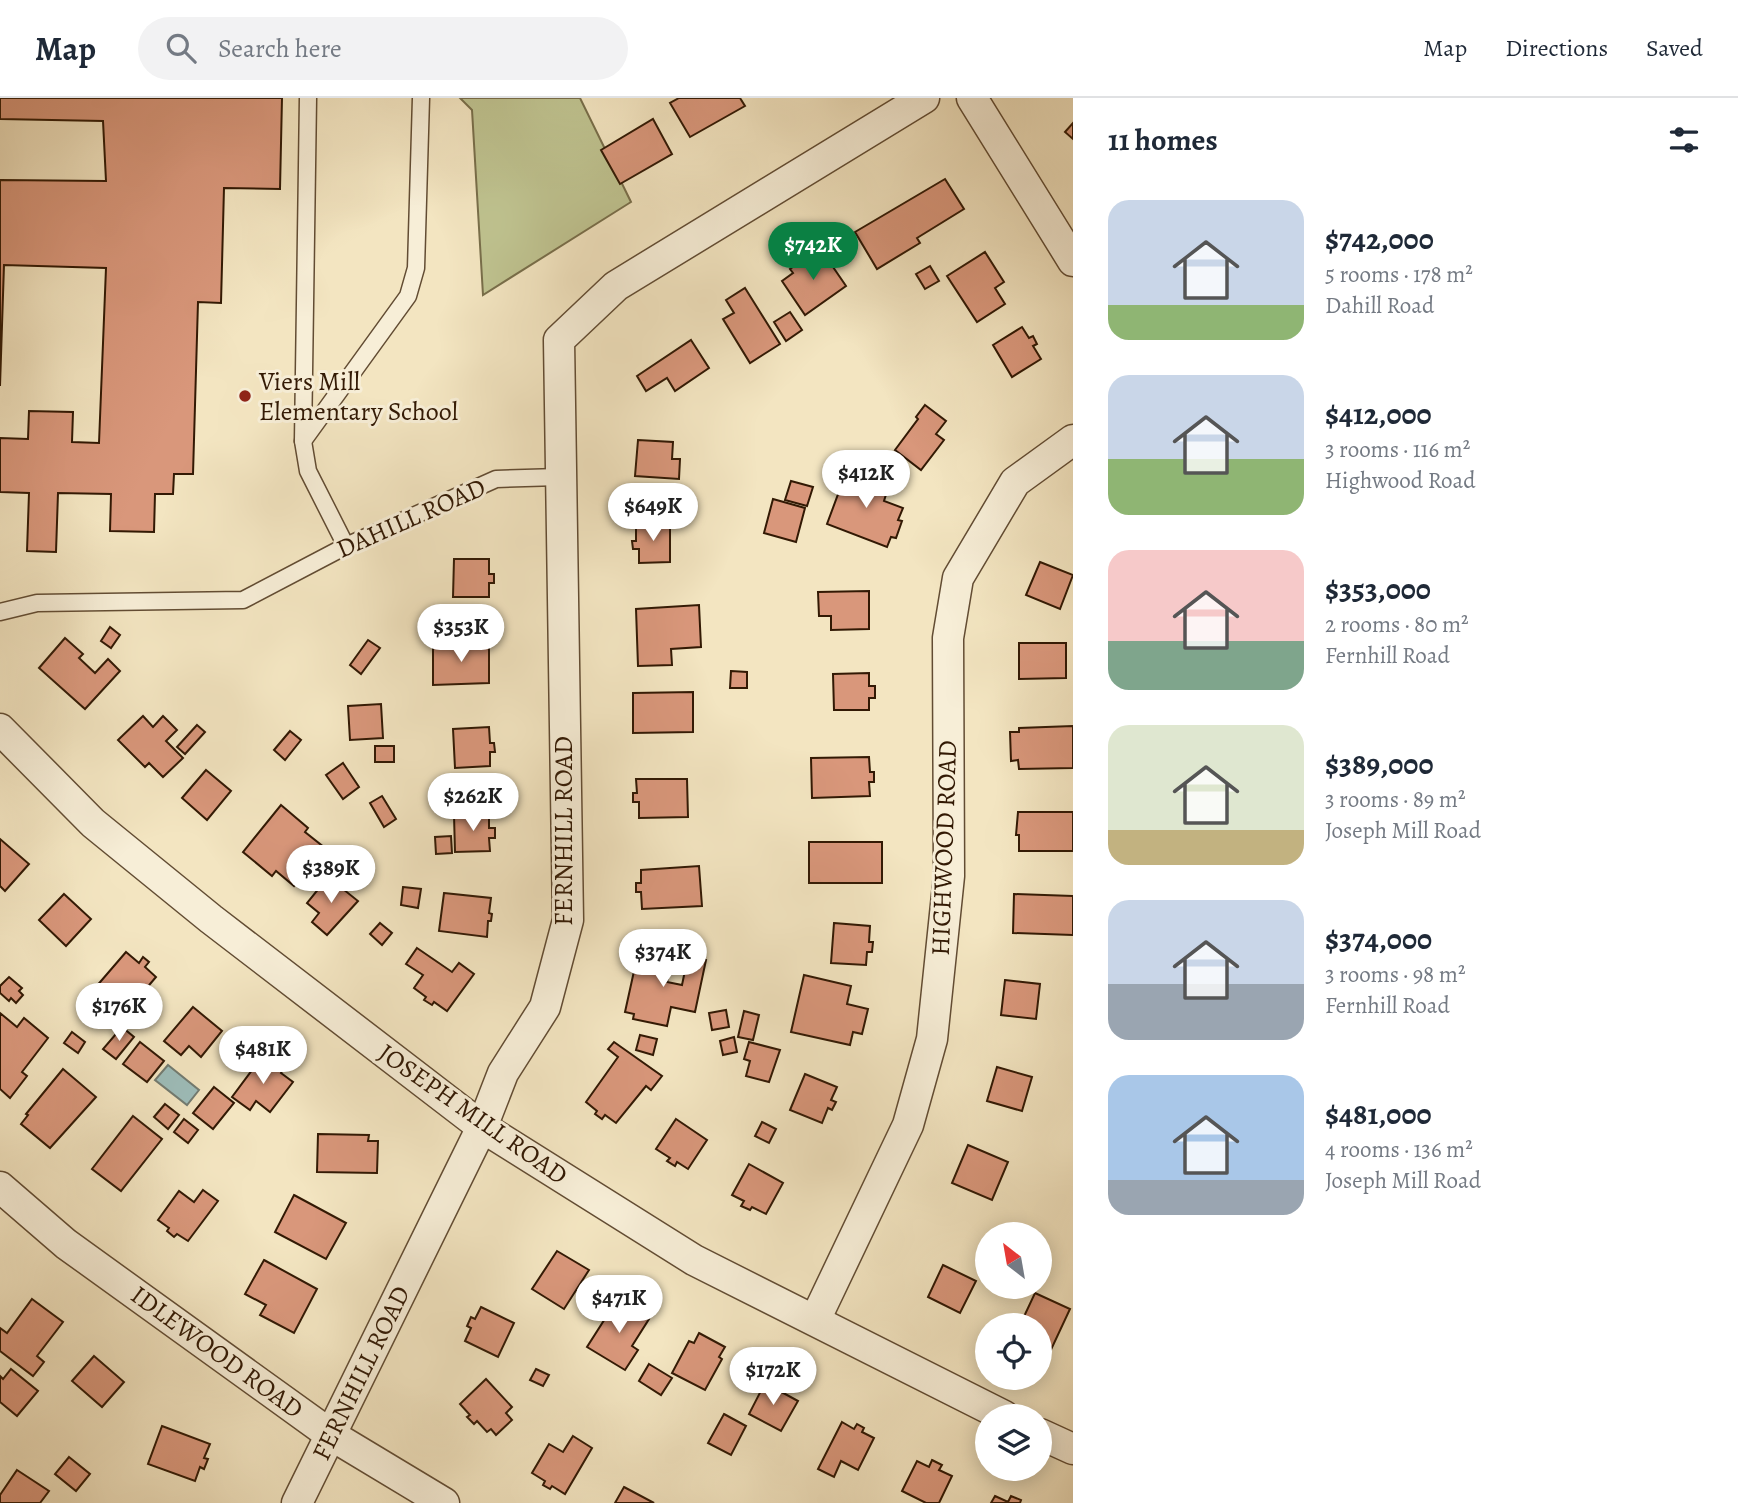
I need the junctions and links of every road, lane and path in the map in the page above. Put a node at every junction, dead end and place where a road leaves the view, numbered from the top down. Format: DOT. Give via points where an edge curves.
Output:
graph roads {
  1 [pos="308,98"];
  2 [pos="421,98"];
  3 [pos="924,98"];
  4 [pos="972,98"];
  5 [pos="1073,261"];
  6 [pos="303,440"];
  7 [pos="1073,440"];
  8 [pos="559,477"];
  9 [pos="346,545"];
  10 [pos="0,612"];
  11 [pos="0,729"];
  12 [pos="482,1127"];
  13 [pos="0,1187"];
  14 [pos="816,1320"];
  15 [pos="980,1404"];
  16 [pos="331,1435"];
  17 [pos="1052,1439"];
  18 [pos="1073,1449"];
  19 [pos="297,1503"];
  20 [pos="444,1503"];
  1 -- 6 [label="lane"];
  2 -- 6 [label="lane" via="416,268 408,296"];
  3 -- 8 [label="street" via="617,286 559,340"];
  4 -- 5 [label="street"];
  6 -- 9 [label="lane" via="307,471"];
  7 -- 14 [label="street, HIGHWOOD ROAD" via="1015,482 958,578 948,638 948,876 933,1040 908,1125"];
  8 -- 9 [label="lane, DAHILL ROAD" via="496,479"];
  8 -- 12 [label="street, FERNHILL ROAD" via="568,920 545,1007 503,1073"];
  9 -- 10 [label="lane, DAHILL ROAD" via="243,600 37,603"];
  11 -- 12 [label="street, JOSEPH MILL ROAD" via="93,823"];
  12 -- 14 [label="street, JOSEPH MILL ROAD" via="694,1260"];
  12 -- 16 [label="street, FERNHILL ROAD"];
  13 -- 16 [label="street, IDLEWOOD ROAD" via="66,1244"];
  14 -- 15 [label="street, JOSEPH MILL ROAD"];
  16 -- 19 [label="street, FERNHILL ROAD"];
  16 -- 20 [label="street, IDLEWOOD ROAD"];
  17 -- 18 [label="street"];
}
